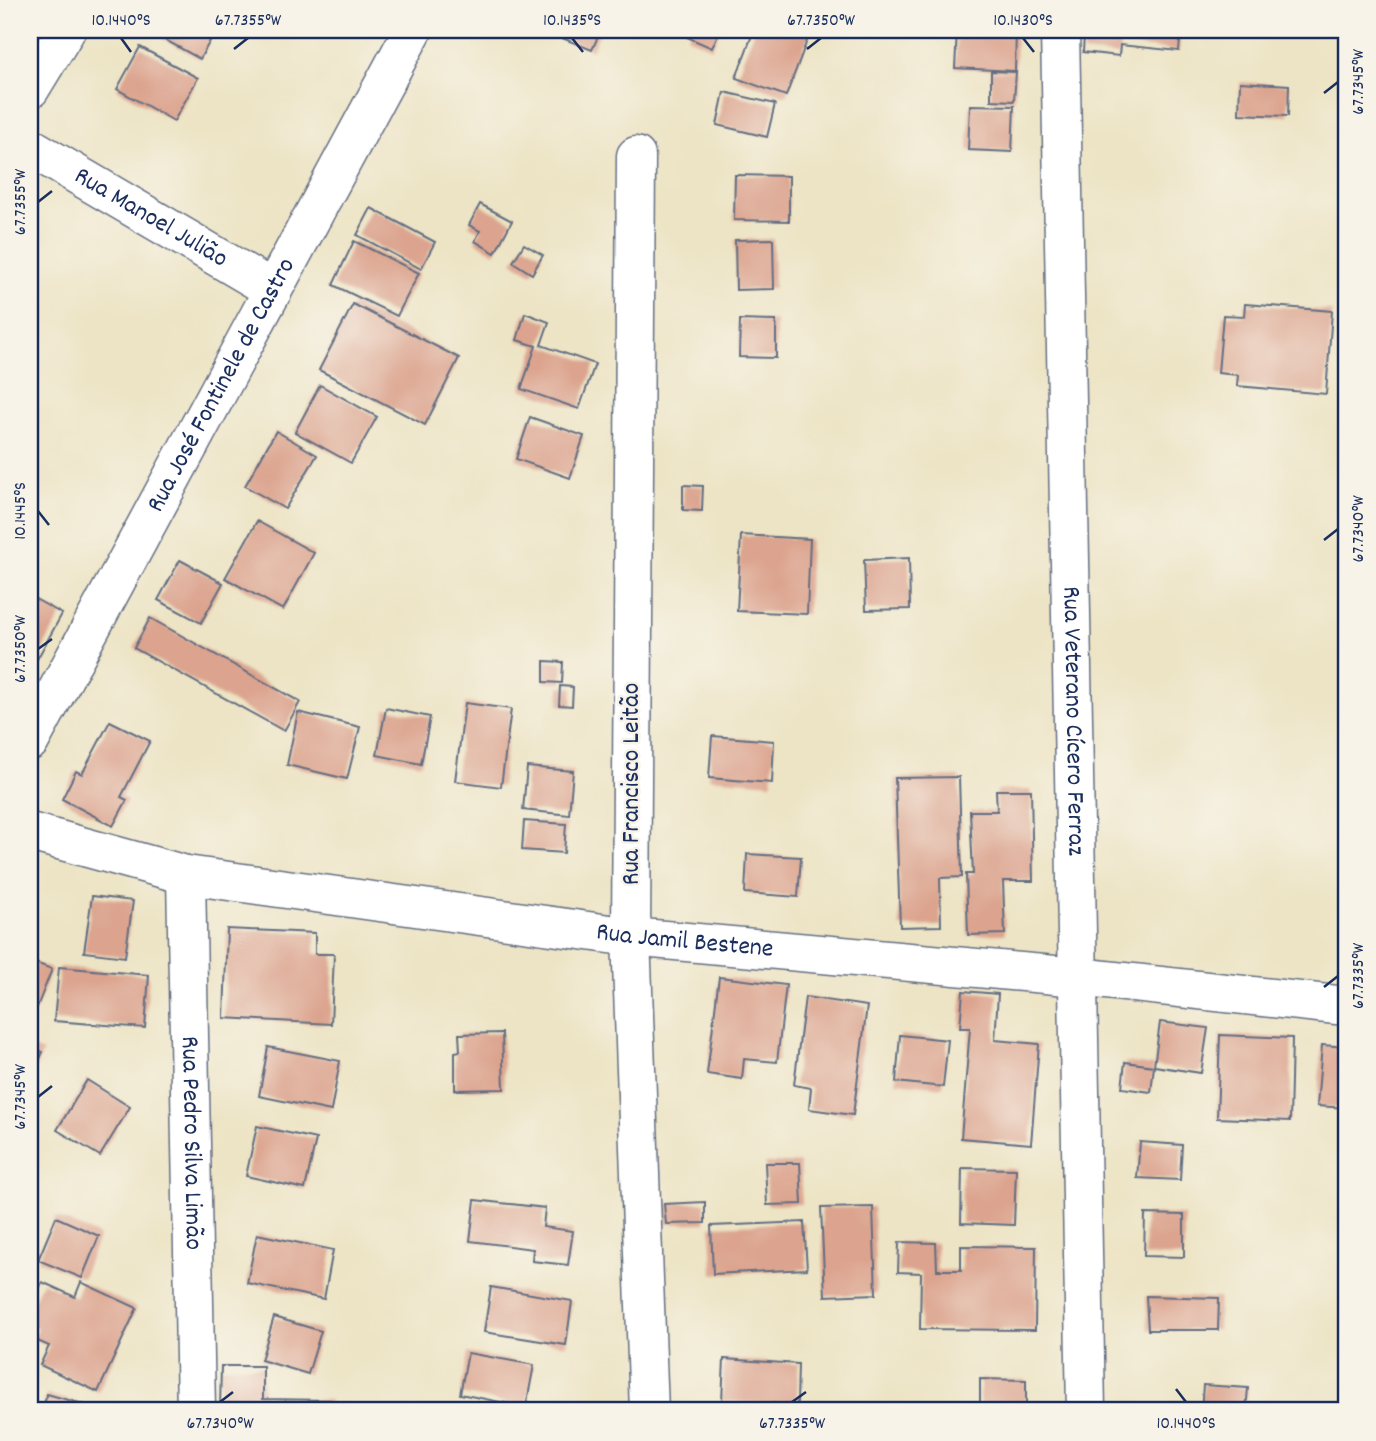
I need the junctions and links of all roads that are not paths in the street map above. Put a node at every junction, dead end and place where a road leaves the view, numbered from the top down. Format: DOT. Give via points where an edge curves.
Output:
graph roads {
  1 [pos="66,30"];
  2 [pos="413,30"];
  3 [pos="1060,30"];
  4 [pos="30,89"];
  5 [pos="30,147"];
  6 [pos="636,156"];
  7 [pos="272,289"];
  8 [pos="30,741"];
  9 [pos="30,832"];
  10 [pos="186,875"];
  11 [pos="631,937"];
  12 [pos="1078,977"];
  13 [pos="1346,1006"];
  14 [pos="196,1411"];
  15 [pos="649,1411"];
  16 [pos="1086,1411"];
  1 -- 4 [label="street"];
  2 -- 7 [label="street, Rua José Fontinele de Castro"];
  3 -- 12 [label="street, Rua Veterano Cícero Ferraz"];
  5 -- 7 [label="street, Rua Manoel Julião"];
  6 -- 11 [label="street, Rua Francisco Leitão"];
  7 -- 8 [label="street, Rua José Fontinele de Castro"];
  9 -- 10 [label="street, Rua Jamil Bestene"];
  10 -- 11 [label="street, Rua Jamil Bestene"];
  10 -- 14 [label="street, Rua Pedro Silva Limão"];
  11 -- 12 [label="street, Rua Jamil Bestene"];
  11 -- 15 [label="street, Rua Francisco Leitão"];
  12 -- 13 [label="street, Rua Jamil Bestene"];
  12 -- 16 [label="street, Rua Veterano Cícero Ferraz"];
}
